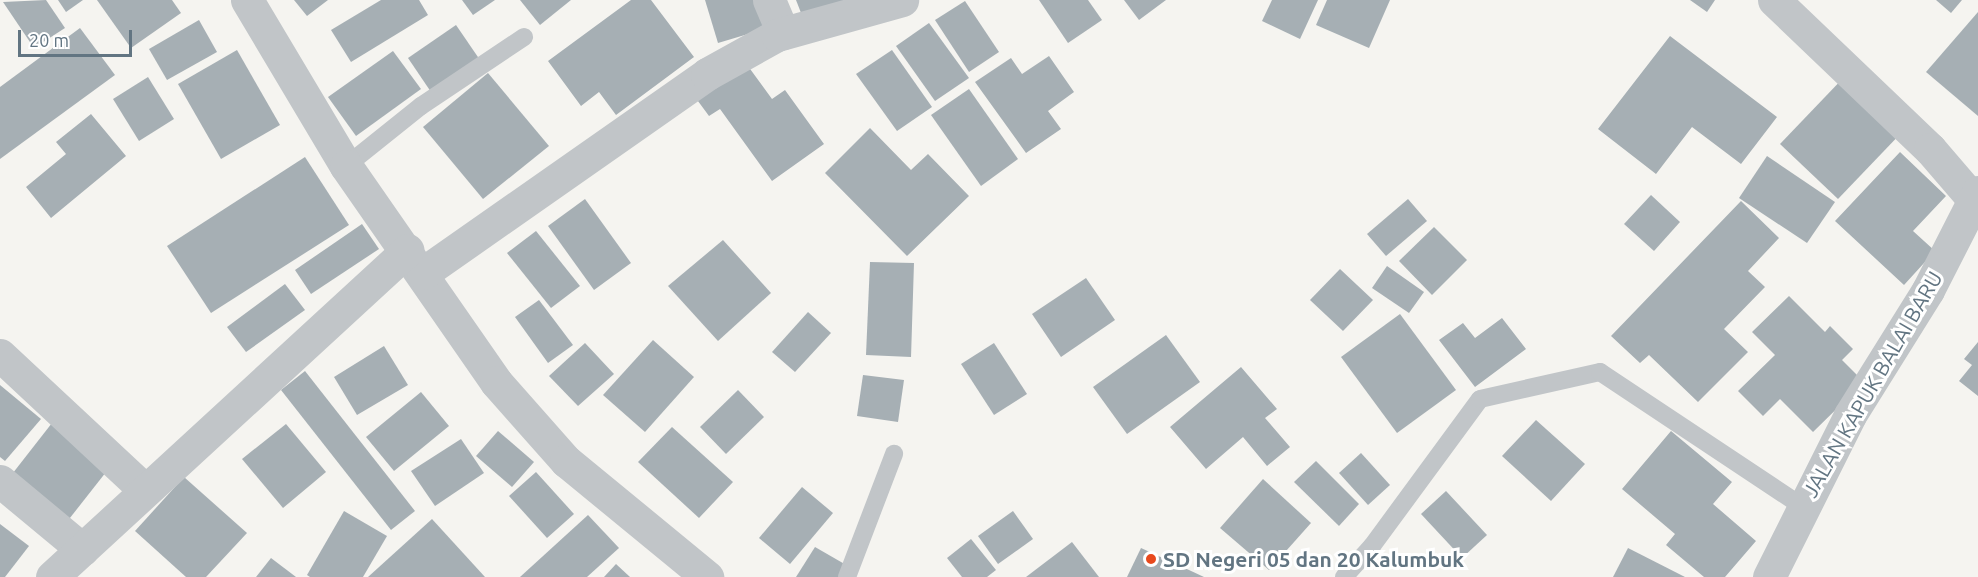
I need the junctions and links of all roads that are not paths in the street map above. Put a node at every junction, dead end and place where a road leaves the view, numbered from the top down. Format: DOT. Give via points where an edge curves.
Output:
graph roads {
  1 [pos="247,0"];
  2 [pos="769,0"];
  3 [pos="902,0"];
  4 [pos="1774,0"];
  5 [pos="783,33"];
  6 [pos="524,37"];
  7 [pos="346,166"];
  8 [pos="1976,195"];
  9 [pos="415,261"];
  10 [pos="0,355"];
  11 [pos="894,454"];
  12 [pos="0,481"];
  13 [pos="145,490"];
  14 [pos="1802,506"];
  15 [pos="82,549"];
  16 [pos="52,577"];
  17 [pos="707,577"];
  18 [pos="847,577"];
  19 [pos="1344,577"];
  20 [pos="1769,577"];
  1 -- 7 [label="street"];
  2 -- 5 [label="street"];
  3 -- 5 [label="street"];
  4 -- 8 [label="street"];
  5 -- 9 [label="street" via="707,74"];
  6 -- 7 [label="lane" via="421,105"];
  7 -- 9 [label="street"];
  8 -- 14 [label="street, JALAN KAPUK BALAI BARU" via="1928,290 1850,416"];
  9 -- 13 [label="street"];
  9 -- 17 [label="street" via="496,382 566,461"];
  10 -- 13 [label="street"];
  11 -- 18 [label="lane"];
  12 -- 15 [label="street"];
  13 -- 15 [label="street"];
  14 -- 19 [label="lane" via="1600,372 1480,399 1372,546"];
  14 -- 20 [label="street, JALAN KAPUK BALAI BARU"];
  15 -- 16 [label="street"];
}
